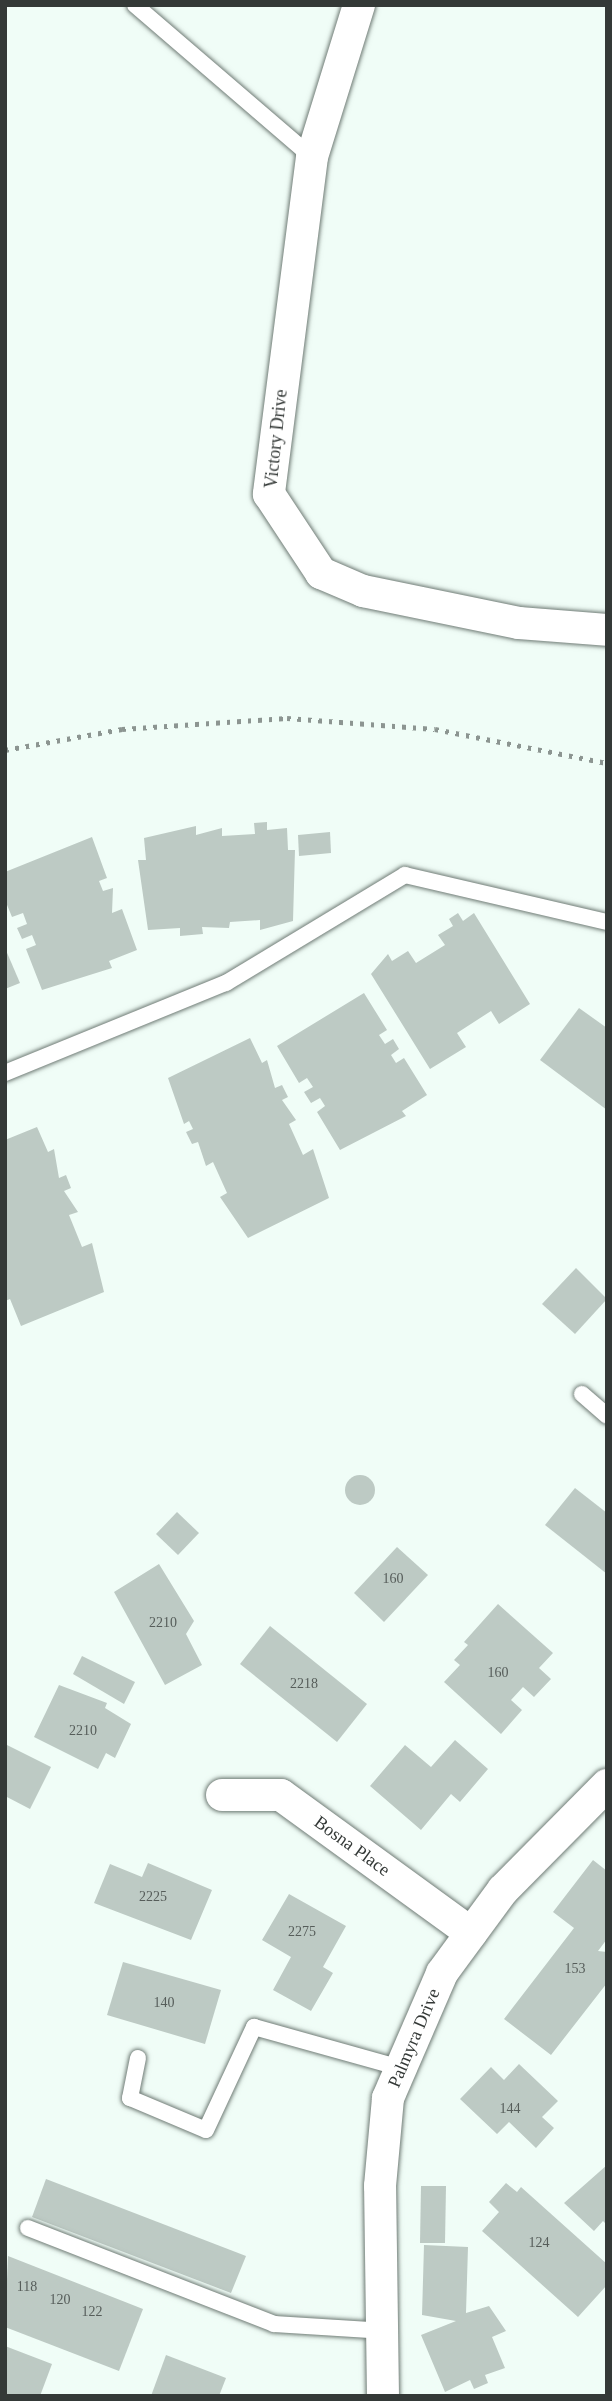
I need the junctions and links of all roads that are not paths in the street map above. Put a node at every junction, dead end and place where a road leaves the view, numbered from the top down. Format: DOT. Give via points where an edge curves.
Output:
graph roads {
  1 [pos="135,5"];
  2 [pos="359,5"];
  3 [pos="312,157"];
  4 [pos="607,630"];
  5 [pos="607,922"];
  6 [pos="5,1073"];
  7 [pos="582,1394"];
  8 [pos="607,1416"];
  9 [pos="607,1785"];
  10 [pos="222,1795"];
  11 [pos="471,1933"];
  12 [pos="138,2058"];
  13 [pos="401,2068"];
  14 [pos="28,2228"];
  15 [pos="386,2331"];
  16 [pos="383,2396"];
  1 -- 3 [label="lane"];
  2 -- 3 [label="street, Victory Drive"];
  3 -- 4 [label="street, Victory Drive" via="269,494 321,573 363,591 519,623"];
  5 -- 6 [label="lane" via="405,875 226,983"];
  7 -- 8 [label="lane"];
  9 -- 11 [label="street, Palmyra Drive" via="503,1890"];
  10 -- 11 [label="street, Bosna Place" via="281,1795"];
  11 -- 13 [label="street, Palmyra Drive" via="442,1973"];
  12 -- 13 [label="lane" via="130,2098 206,2130 254,2026"];
  13 -- 15 [label="street, Palmyra Drive" via="388,2098 380,2186"];
  14 -- 15 [label="lane" via="274,2324"];
  15 -- 16 [label="street, Palmyra Drive"];
}
